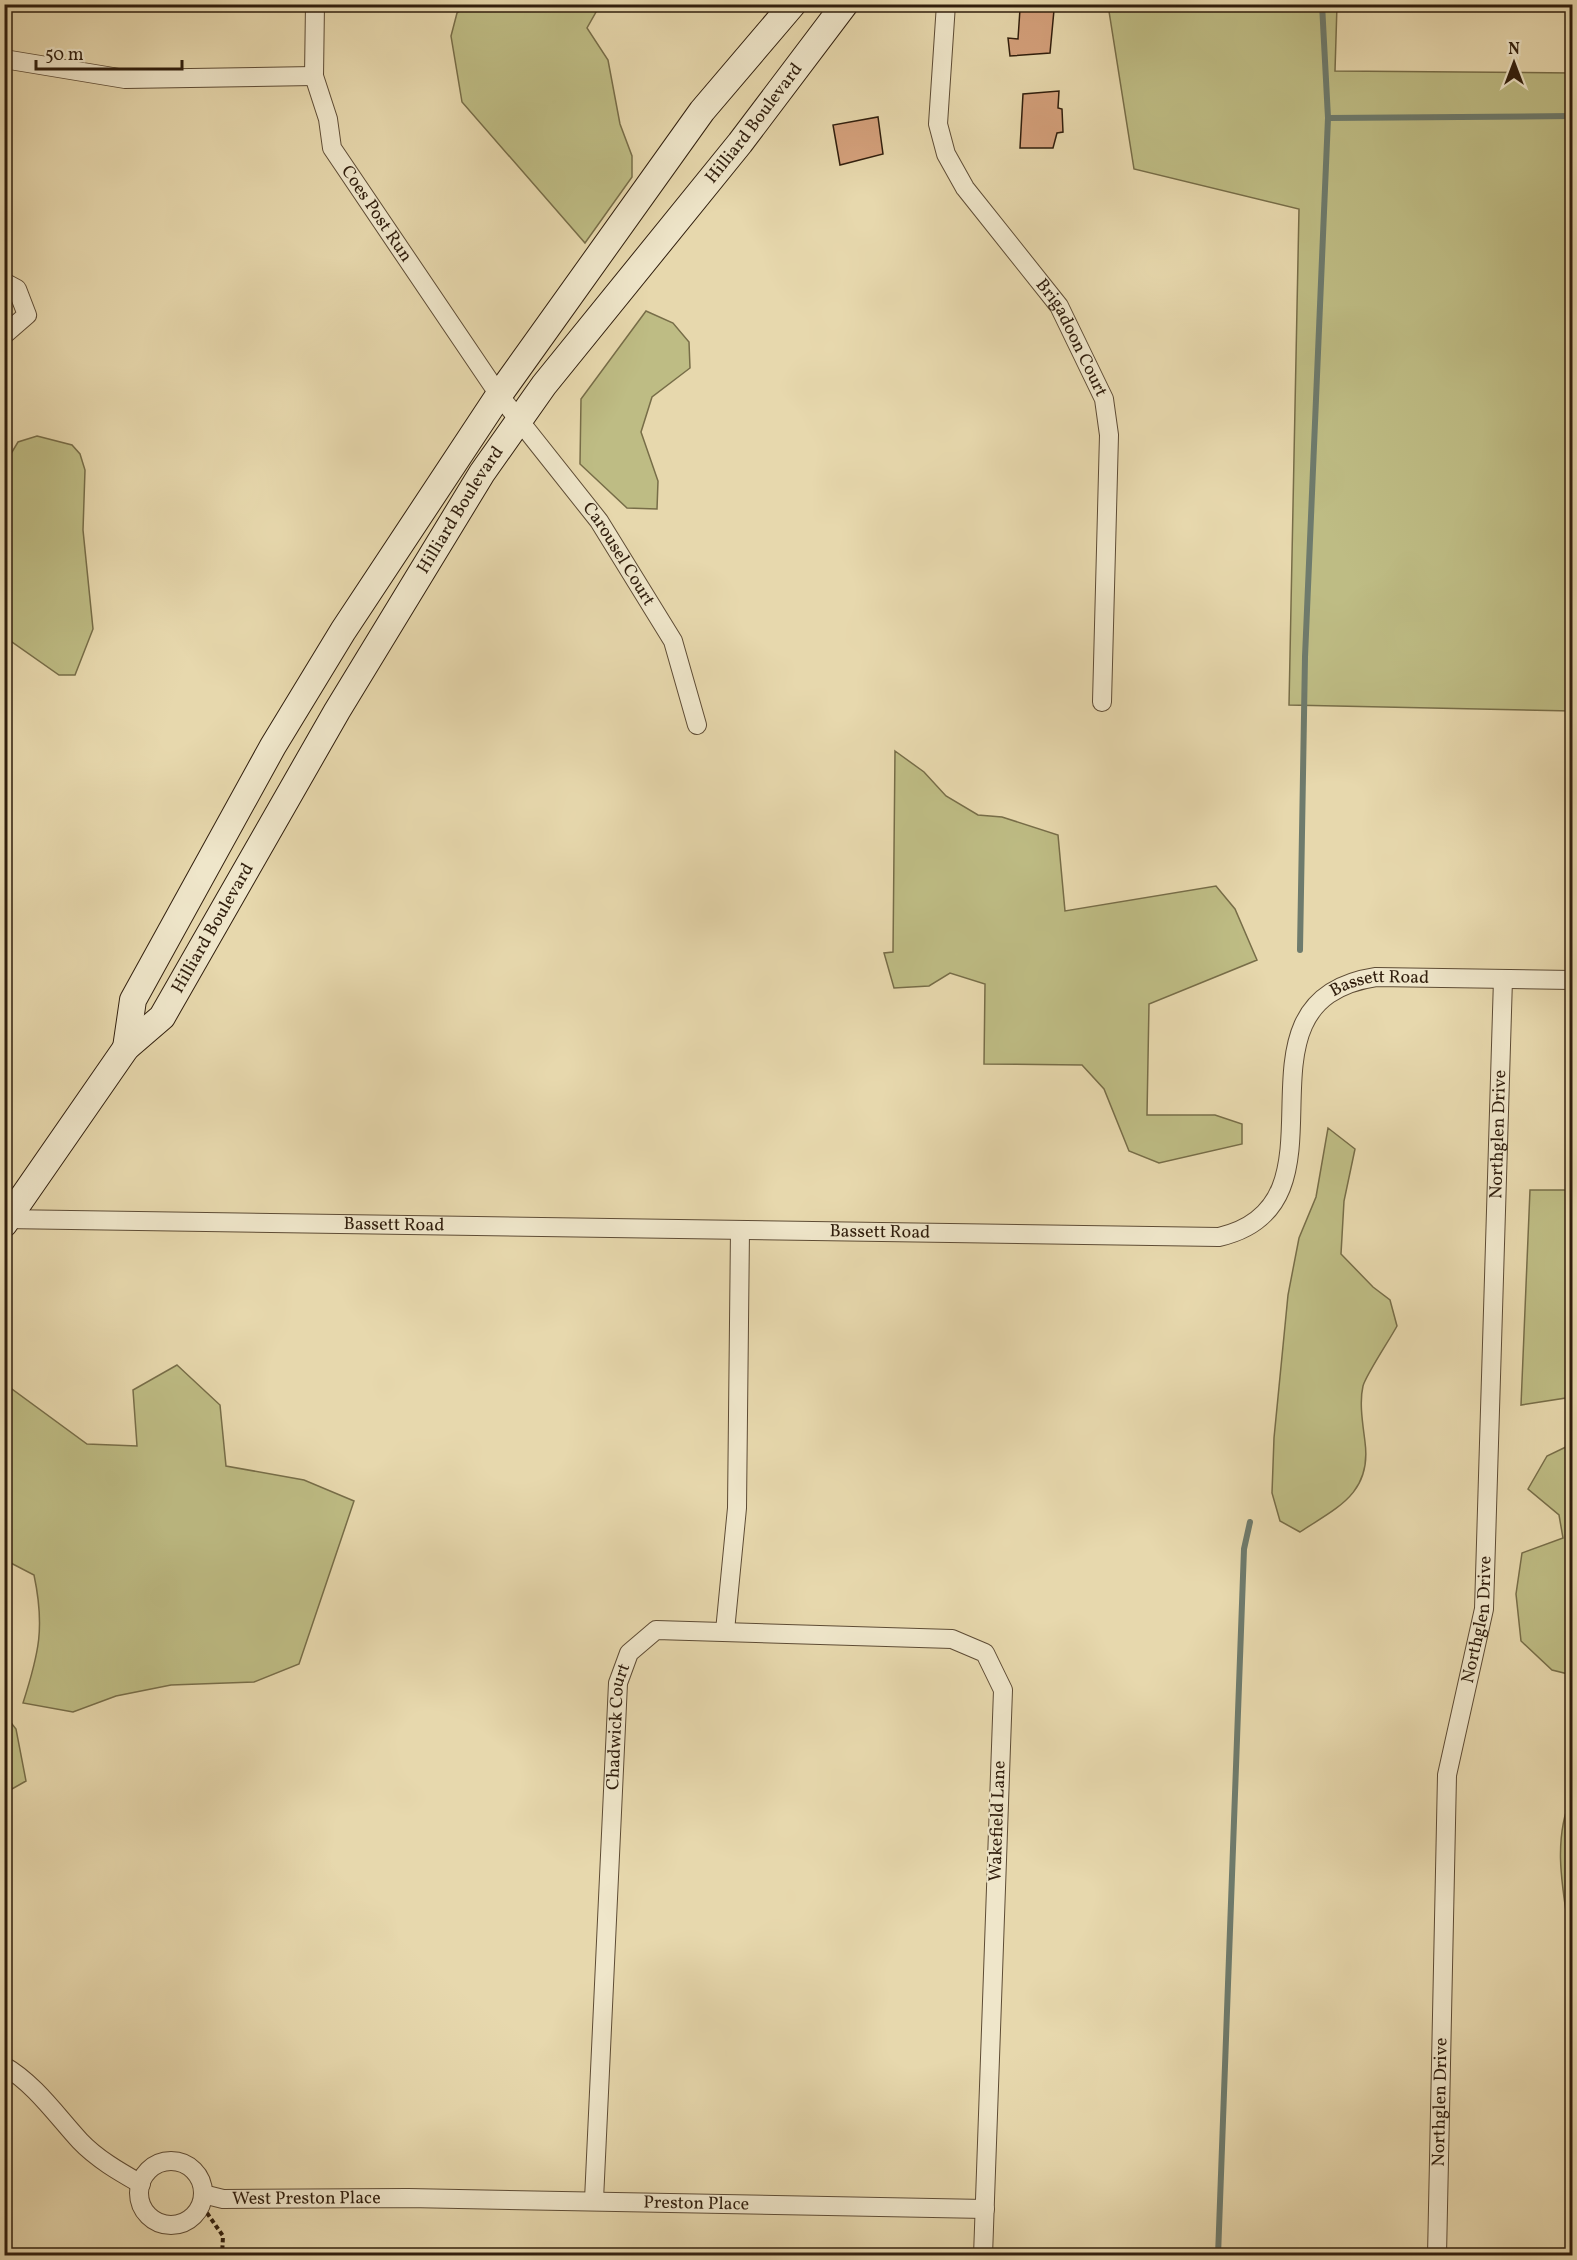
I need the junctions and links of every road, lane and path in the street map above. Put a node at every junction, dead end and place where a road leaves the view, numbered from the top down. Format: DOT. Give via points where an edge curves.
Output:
graph roads {
  1 [pos="315,4"];
  2 [pos="793,4"];
  3 [pos="845,4"];
  4 [pos="946,4"];
  5 [pos="4,59"];
  6 [pos="314,76"];
  7 [pos="4,282"];
  8 [pos="4,335"];
  9 [pos="508,406"];
  10 [pos="1102,702"];
  11 [pos="696,725"];
  12 [pos="1503,979"];
  13 [pos="1572,980"];
  14 [pos="126,1047"];
  15 [pos="6,1221"];
  16 [pos="740,1230"];
  17 [pos="725,1631"];
  18 [pos="4,2066"];
  19 [pos="141,2184"];
  20 [pos="408,2198"];
  21 [pos="202,2200"];
  22 [pos="594,2200"];
  23 [pos="985,2210"];
  24 [pos="222,2256"];
  25 [pos="983,2256"];
  26 [pos="1437,2256"];
  1 -- 6 [label="street, Coes Post Run"];
  2 -- 9 [label="main road, Hilliard Boulevard" via="702,111"];
  3 -- 9 [label="main road, Hilliard Boulevard" via="740,142"];
  4 -- 10 [label="street, Brigadoon Court" via="938,124 946,154 965,188 1059,306 1104,399 1109,435"];
  5 -- 6 [label="street" via="125,79"];
  6 -- 9 [label="street, Coes Post Run" via="328,119 332,148"];
  7 -- 8 [label="street" via="17,289 27,315"];
  9 -- 11 [label="street, Carousel Court" via="599,520 673,641"];
  9 -- 14 [label="main road, Hilliard Boulevard" via="482,473 337,711 162,1017"];
  9 -- 14 [label="main road, Hilliard Boulevard" via="343,631 273,746 133,1000"];
  12 -- 13 [label="street, Bassett Road"];
  12 -- 16 [label="street, Bassett Road" via="1376,977 1347,985 1318,1003 1303,1026 1295,1050 1289,1153 1282,1189 1265,1215 1238,1232 1195,1239"];
  12 -- 26 [label="street, Northglen Drive" via="1484,1609 1448,1775"];
  14 -- 15 [label="main road, Hilliard Boulevard"];
  15 -- 16 [label="street, Bassett Road"];
  16 -- 17 [label="street" via="737,1508"];
  17 -- 22 [label="street, Chadwick Court" via="656,1630 629,1653 618,1683"];
  17 -- 23 [label="street, Wakefield Lane" via="952,1639 985,1653 1003,1690"];
  18 -- 19 [label="street" via="55,2111 82,2143 114,2169"];
  19 -- 21 [label="street" via="157,2165 181,2163 198,2176"];
  19 -- 21 [label="street" via="142,2206 154,2220 168,2225 195,2216"];
  20 -- 21 [label="street, West Preston Place"];
  20 -- 22 [label="street, Preston Place"];
  21 -- 24 [label="path" via="223,2236"];
  22 -- 23 [label="street, Preston Place"];
  23 -- 25 [label="street, Wakefield Lane"];
}
